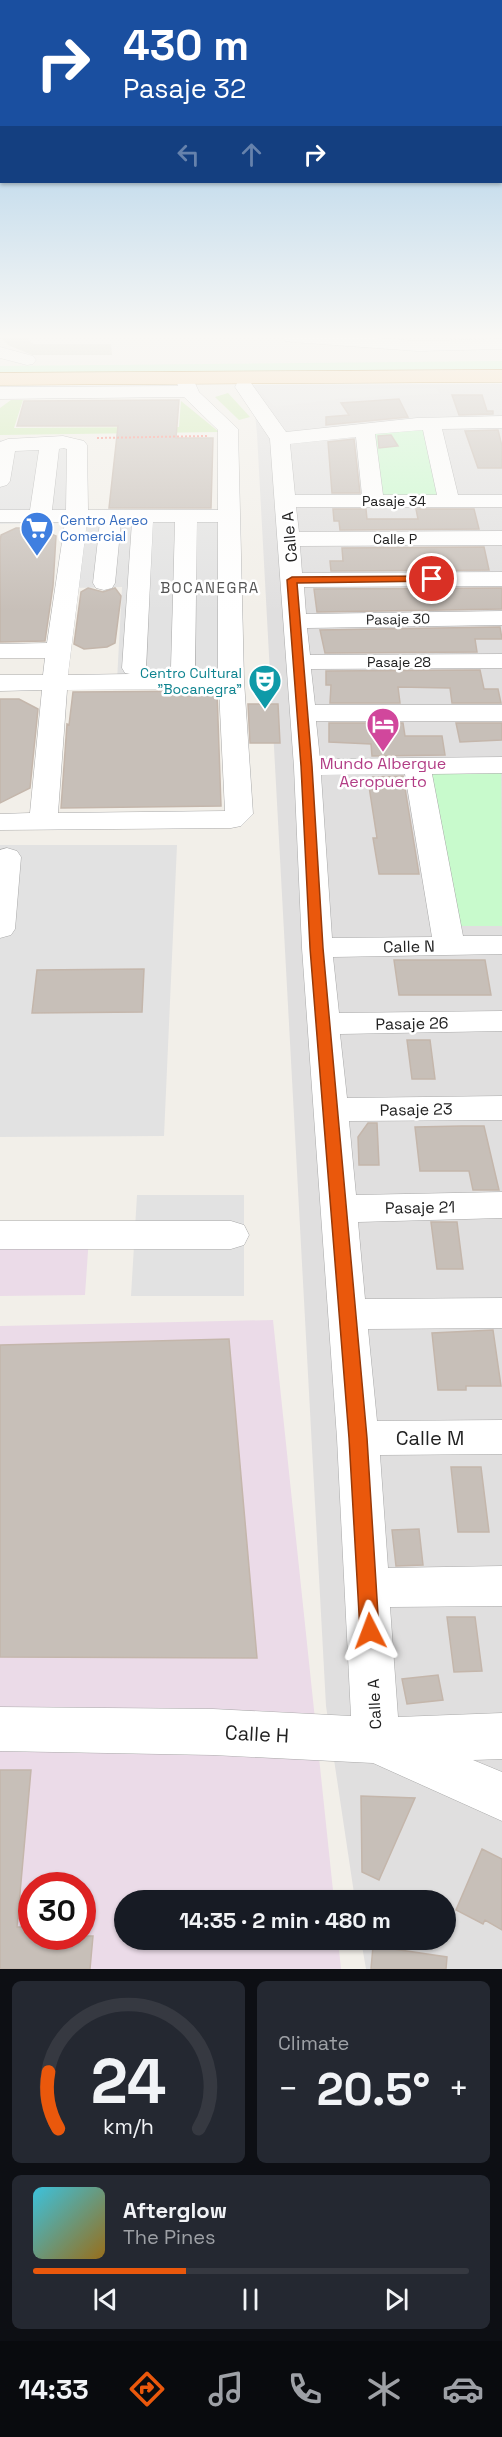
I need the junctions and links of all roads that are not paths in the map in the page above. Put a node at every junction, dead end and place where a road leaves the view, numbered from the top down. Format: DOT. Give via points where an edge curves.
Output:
graph roads {
  1 [pos="228,429"];
  2 [pos="273,429"];
  3 [pos="365,429"];
  4 [pos="432,429"];
  5 [pos="280,439"];
  6 [pos="50,444"];
  7 [pos="0,481"];
  8 [pos="286,501"];
  9 [pos="373,501"];
  10 [pos="449,501"];
  11 [pos="502,501"];
  12 [pos="0,516"];
  13 [pos="40,516"];
  14 [pos="77,516"];
  15 [pos="111,516"];
  16 [pos="143,516"];
  17 [pos="186,516"];
  18 [pos="229,516"];
  19 [pos="502,538"];
  20 [pos="289,539"];
  21 [pos="502,579"];
  22 [pos="292,580"];
  23 [pos="104,583"];
  24 [pos="502,618"];
  25 [pos="294,621"];
  26 [pos="0,651"];
  27 [pos="502,661"];
  28 [pos="297,662"];
  29 [pos="57,667"];
  30 [pos="134,668"];
  31 [pos="183,668"];
  32 [pos="0,670"];
  33 [pos="231,674"];
  34 [pos="0,683"];
  35 [pos="302,713"];
  36 [pos="502,713"];
  37 [pos="502,765"];
  38 [pos="307,766"];
  39 [pos="415,766"];
  40 [pos="0,822"];
  41 [pos="43,823"];
  42 [pos="7,857"];
  43 [pos="0,929"];
  44 [pos="502,945"];
  45 [pos="449,946"];
  46 [pos="317,948"];
  47 [pos="502,1021"];
  48 [pos="323,1024"];
  49 [pos="502,1108"];
  50 [pos="330,1110"];
  51 [pos="502,1205"];
  52 [pos="338,1209"];
  53 [pos="0,1235"];
  54 [pos="231,1235"];
  55 [pos="502,1313"];
  56 [pos="347,1314"];
  57 [pos="502,1437"];
  58 [pos="358,1438"];
  59 [pos="502,1586"];
  60 [pos="367,1588"];
  61 [pos="0,1729"];
  62 [pos="502,1736"];
  63 [pos="376,1740"];
  64 [pos="502,1797"];
  1 -- 18 [label="street"];
  2 -- 5 [label="street, Calle A"];
  3 -- 5 [label="street"];
  3 -- 9 [label="street"];
  4 -- 10 [label="street"];
  5 -- 8 [label="street, Calle A"];
  6 -- 7 [label="street" via="8,445"];
  6 -- 13 [label="street"];
  6 -- 14 [label="street" via="77,445"];
  8 -- 9 [label="street, Pasaje 34"];
  8 -- 20 [label="street, Calle A"];
  9 -- 10 [label="street, Pasaje 34"];
  10 -- 11 [label="street, Pasaje 34"];
  12 -- 13 [label="street"];
  13 -- 14 [label="street"];
  14 -- 15 [label="street"];
  14 -- 29 [label="street"];
  15 -- 16 [label="street"];
  15 -- 23 [label="street"];
  16 -- 17 [label="street"];
  16 -- 30 [label="street"];
  17 -- 18 [label="street"];
  17 -- 31 [label="street"];
  18 -- 33 [label="street"];
  19 -- 20 [label="street, Calle P"];
  20 -- 22 [label="street, Calle A"];
  21 -- 22 [label="street"];
  22 -- 25 [label="street, Calle A"];
  24 -- 25 [label="street, Pasaje 30"];
  25 -- 28 [label="street, Calle A"];
  26 -- 29 [label="street"];
  27 -- 28 [label="street, Pasaje 28"];
  28 -- 35 [label="street, Calle A"];
  29 -- 30 [label="street"];
  29 -- 32 [label="street"];
  29 -- 33 [label="street"];
  29 -- 34 [label="street"];
  29 -- 41 [label="street"];
  30 -- 31 [label="street"];
  31 -- 33 [label="street"];
  33 -- 41 [label="street" via="238,814 231,820"];
  35 -- 36 [label="street"];
  35 -- 38 [label="street, Calle A"];
  37 -- 39 [label="street"];
  38 -- 39 [label="street"];
  38 -- 46 [label="street, Calle A"];
  39 -- 45 [label="street"];
  40 -- 41 [label="street"];
  42 -- 43 [label="street"];
  44 -- 45 [label="street, Calle N"];
  45 -- 46 [label="street, Calle N"];
  46 -- 48 [label="street, Calle A"];
  47 -- 48 [label="street, Pasaje 26"];
  48 -- 50 [label="street, Calle A"];
  49 -- 50 [label="street, Pasaje 23"];
  50 -- 52 [label="street, Calle A"];
  51 -- 52 [label="street, Pasaje 21"];
  52 -- 56 [label="street, Calle A"];
  53 -- 54 [label="street"];
  55 -- 56 [label="street"];
  56 -- 58 [label="street, Calle A"];
  57 -- 58 [label="street, Calle M"];
  58 -- 60 [label="street, Calle A"];
  59 -- 60 [label="street"];
  60 -- 63 [label="street, Calle A"];
  61 -- 63 [label="street, Calle H" via="213,1732"];
  62 -- 63 [label="street"];
  63 -- 64 [label="street, Calle H"];
}
